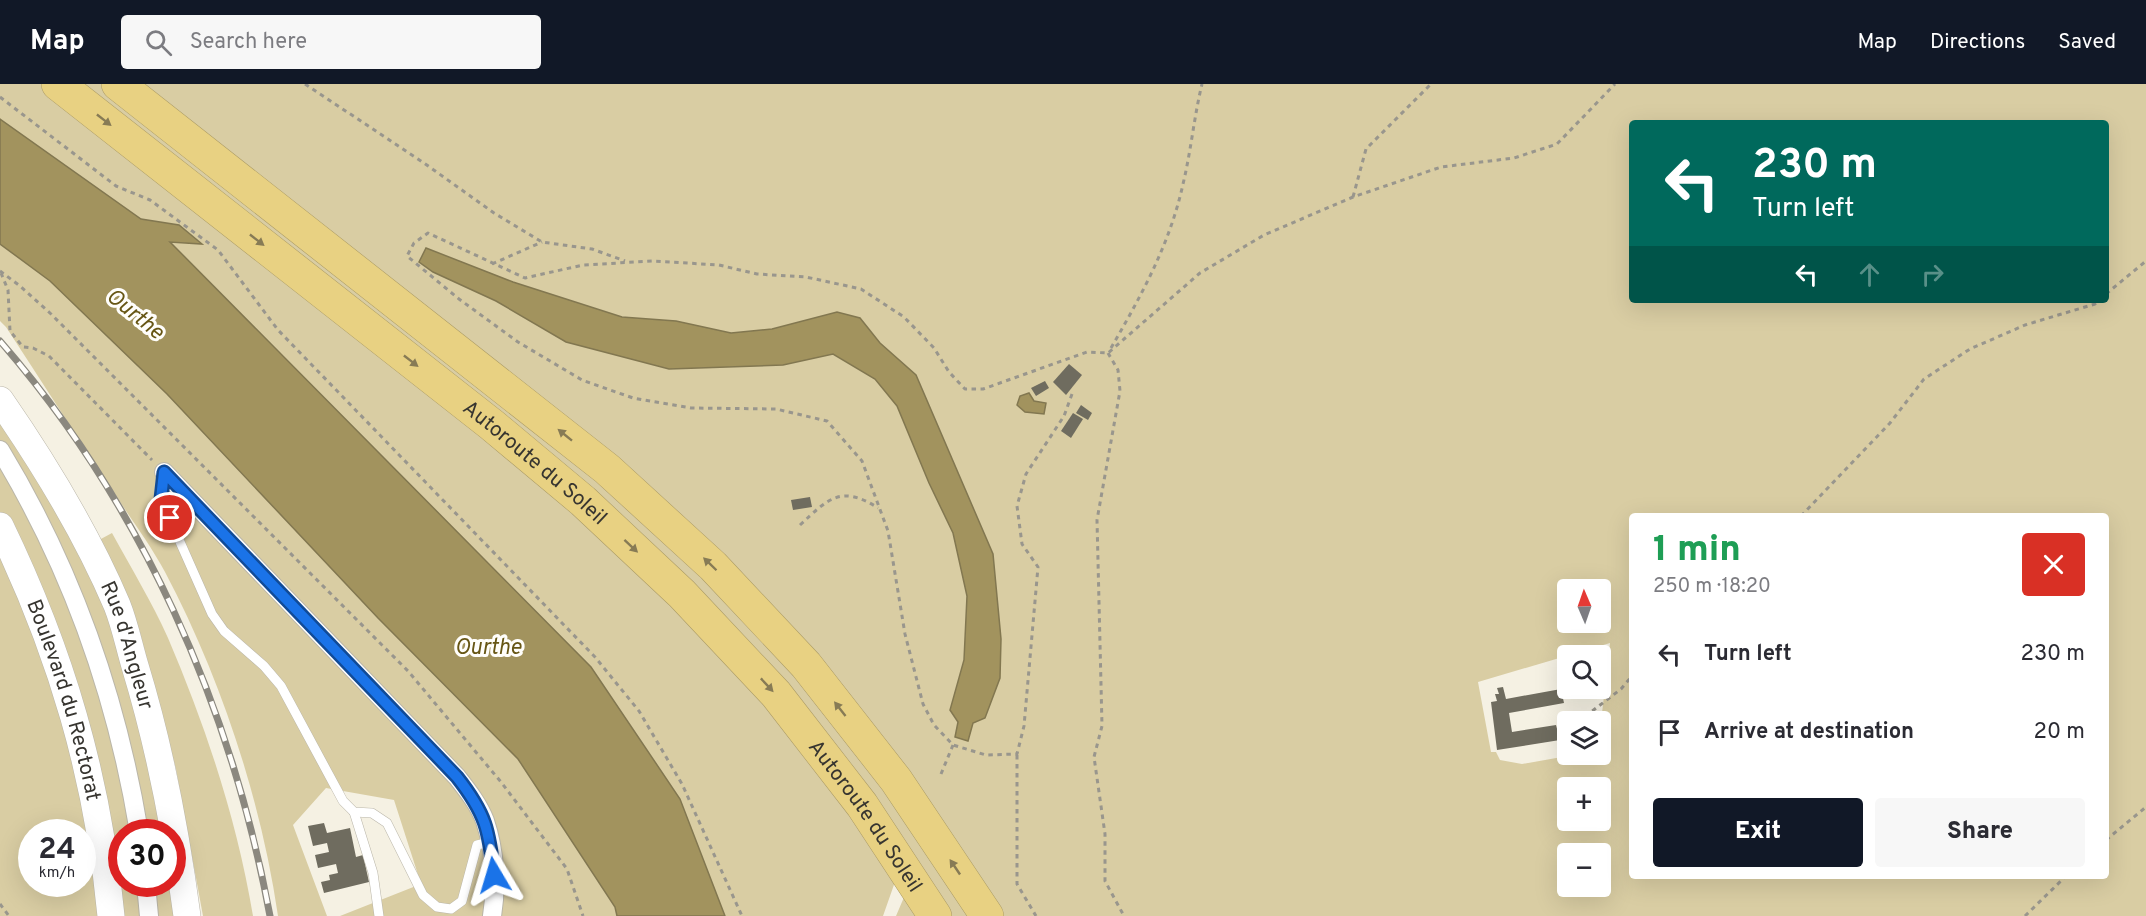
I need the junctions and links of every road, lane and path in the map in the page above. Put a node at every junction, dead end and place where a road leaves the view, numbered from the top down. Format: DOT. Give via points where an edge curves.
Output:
graph roads {
  1 [pos="58,84"];
  2 [pos="118,84"];
  3 [pos="305,84"];
  4 [pos="1202,84"];
  5 [pos="1431,84"];
  6 [pos="1615,84"];
  7 [pos="0,97"];
  8 [pos="1353,197"];
  9 [pos="542,242"];
  10 [pos="2146,261"];
  11 [pos="627,262"];
  12 [pos="492,264"];
  13 [pos="0,271"];
  14 [pos="2109,292"];
  15 [pos="2096,303"];
  16 [pos="1108,352"];
  17 [pos="1072,394"];
  18 [pos="0,399"];
  19 [pos="0,450"];
  20 [pos="164,472"];
  21 [pos="880,509"];
  22 [pos="1804,513"];
  23 [pos="800,525"];
  24 [pos="0,526"];
  25 [pos="1629,680"];
  26 [pos="1592,711"];
  27 [pos="953,745"];
  28 [pos="1017,754"];
  29 [pos="941,774"];
  30 [pos="2146,807"];
  31 [pos="354,812"];
  32 [pos="136,819"];
  33 [pos="2109,838"];
  34 [pos="490,842"];
  35 [pos="2063,879"];
  36 [pos="147,897"];
  37 [pos="0,904"];
  38 [pos="9,916"];
  39 [pos="111,916"];
  40 [pos="149,916"];
  41 [pos="187,916"];
  42 [pos="379,916"];
  43 [pos="492,916"];
  44 [pos="583,916"];
  45 [pos="742,916"];
  46 [pos="936,916"];
  47 [pos="987,916"];
  48 [pos="1036,916"];
  49 [pos="1125,916"];
  50 [pos="2025,916"];
  1 -- 46 [label="highway, Autoroute du Soleil, one-way" via="492,425 583,501 682,594 776,694 862,805"];
  47 -- 2 [label="highway, Autoroute du Soleil, one-way" via="896,780 806,665 713,566 607,469"];
  3 -- 9 [label="path"];
  4 -- 16 [label="path" via="1183,186 1167,240 1143,293"];
  5 -- 8 [label="path" via="1366,149"];
  6 -- 8 [label="path" via="1557,144 1514,158 1441,167"];
  7 -- 45 [label="path" via="116,186 150,200 218,250 278,330 596,657 639,711 682,784"];
  8 -- 16 [label="path" via="1264,235 1200,273"];
  9 -- 11 [label="path" via="592,249"];
  9 -- 12 [label="path"];
  10 -- 14 [label="path"];
  11 -- 12 [label="path" via="583,265 525,278"];
  11 -- 16 [label="path" via="719,265 861,289 904,317 965,389 983,389 1088,352"];
  12 -- 21 [label="path" via="428,232 414,243 407,256 510,336 582,380 633,398 691,408 776,409 827,421 862,461"];
  13 -- 20 [label="path" via="8,290 10,330 23,346 49,356"];
  13 -- 44 [label="path" via="51,314 408,671 501,782 567,869"];
  15 -- 22 [label="path" via="2025,325 1979,345 1923,379 1890,423"];
  16 -- 49 [label="path" via="1118,370 1120,391 1097,520 1102,726 1094,757 1105,834 1106,881"];
  17 -- 28 [label="path" via="1064,416 1026,474 1017,506 1022,544 1038,567 1024,726"];
  18 -- 41 [label="main road, Rue d'Angleur" via="72,511 118,607 150,716"];
  19 -- 32 [label="street" via="50,542 87,632 120,740"];
  20 -- 31 [label="lane" via="161,499 212,614 224,631 281,686 343,801"];
  20 -- 34 [label="street" via="457,777 485,820"];
  21 -- 23 [label="path" via="855,496 840,496 824,502"];
  21 -- 27 [label="path" via="888,531 905,634 923,704 934,725"];
  24 -- 39 [label="main road, Boulevard du Rectorat" via="36,604 74,714 97,808"];
  25 -- 26 [label="path"];
  27 -- 28 [label="path" via="986,755"];
  27 -- 29 [label="path"];
  28 -- 48 [label="path" via="1017,884"];
  30 -- 33 [label="path"];
  31 -- 34 [label="lane" via="372,813 387,823 423,895 437,907 451,909 462,901 477,845"];
  31 -- 42 [label="lane" via="373,873"];
  34 -- 43 [label="street" via="494,875"];
  35 -- 50 [label="path"];
  36 -- 40 [label="street"];
  37 -- 38 [label="path"];
}
